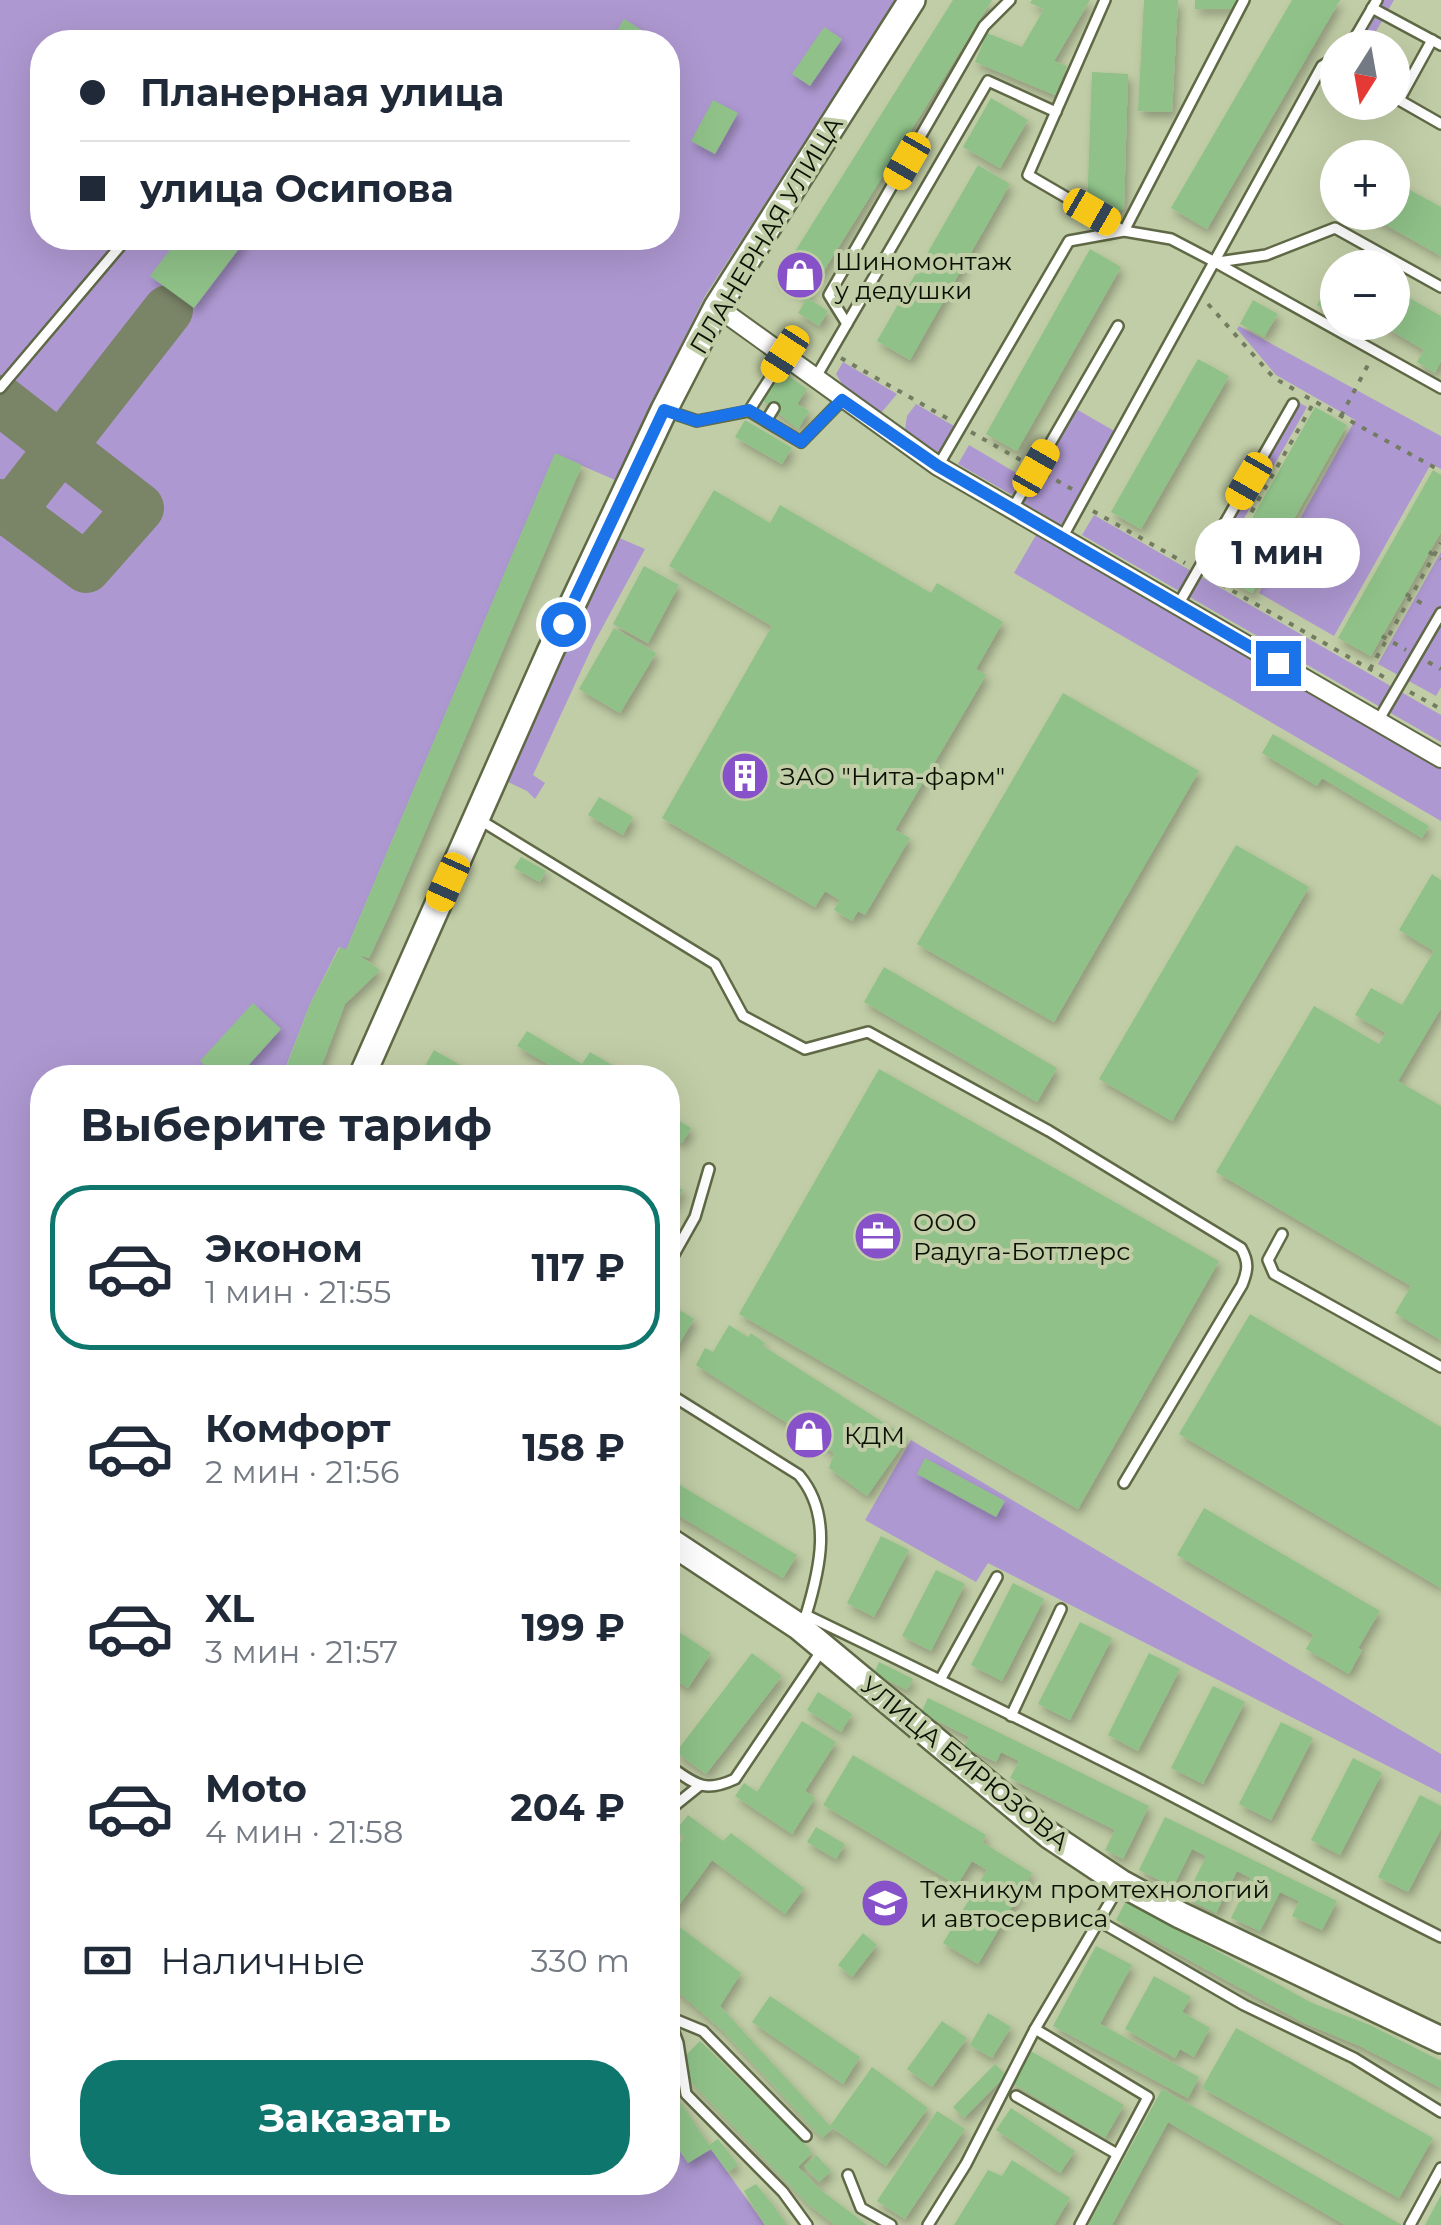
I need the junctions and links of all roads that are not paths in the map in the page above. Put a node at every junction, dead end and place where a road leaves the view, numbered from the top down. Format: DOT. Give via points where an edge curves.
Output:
graph roads {
  1 [pos="912,0"];
  2 [pos="1010,0"];
  3 [pos="1105,0"];
  4 [pos="1244,0"];
  5 [pos="1374,4"];
  6 [pos="1360,30"];
  7 [pos="1436,43"];
  8 [pos="1320,70"];
  9 [pos="1056,112"];
  10 [pos="1441,124"];
  11 [pos="1124,231"];
  12 [pos="116,250"];
  13 [pos="1216,262"];
  14 [pos="1441,286"];
  15 [pos="717,307"];
  16 [pos="847,324"];
  17 [pos="1118,326"];
  18 [pos="798,369"];
  19 [pos="0,388"];
  20 [pos="1441,388"];
  21 [pos="842,400"];
  22 [pos="1293,404"];
  23 [pos="774,408"];
  24 [pos="664,410"];
  25 [pos="749,410"];
  26 [pos="766,421"];
  27 [pos="938,466"];
  28 [pos="1011,510"];
  29 [pos="1062,538"];
  30 [pos="1178,605"];
  31 [pos="1441,614"];
  32 [pos="1378,722"];
  33 [pos="1441,758"];
  34 [pos="476,818"];
  35 [pos="367,1065"];
  36 [pos="709,1169"];
  37 [pos="1282,1234"];
  38 [pos="680,1244"];
  39 [pos="1441,1367"];
  40 [pos="680,1400"];
  41 [pos="1124,1483"];
  42 [pos="680,1547"];
  43 [pos="997,1577"];
  44 [pos="1061,1609"];
  45 [pos="802,1620"];
  46 [pos="824,1648"];
  47 [pos="940,1680"];
  48 [pos="1011,1716"];
  49 [pos="680,1773"];
  50 [pos="699,1786"];
  51 [pos="680,1801"];
  52 [pos="1121,1883"];
  53 [pos="1099,1921"];
  54 [pos="1441,1937"];
  55 [pos="680,2021"];
  56 [pos="1035,2029"];
  57 [pos="1441,2040"];
  58 [pos="680,2056"];
  59 [pos="1016,2096"];
  60 [pos="1441,2112"];
  61 [pos="806,2136"];
  62 [pos="1118,2154"];
  63 [pos="1441,2168"];
  64 [pos="848,2175"];
  65 [pos="806,2225"];
  66 [pos="890,2225"];
  67 [pos="928,2225"];
  68 [pos="1080,2225"];
  69 [pos="1410,2225"];
  1 -- 15 [label="main road, ПЛАНЕРНАЯ УЛИЦА"];
  2 -- 16 [label="lane" via="984,26 829,295"];
  3 -- 9 [label="lane"];
  4 -- 11 [label="lane"];
  5 -- 6 [label="lane"];
  5 -- 7 [label="lane"];
  7 -- 10 [label="lane" via="1398,100"];
  8 -- 13 [label="lane"];
  9 -- 11 [label="lane" via="1028,175"];
  9 -- 16 [label="lane" via="988,81"];
  11 -- 13 [label="lane" via="1171,239"];
  11 -- 27 [label="lane" via="1070,240"];
  12 -- 19 [label="lane"];
  13 -- 14 [label="lane" via="1266,255 1335,228"];
  13 -- 20 [label="lane"];
  13 -- 29 [label="lane"];
  15 -- 18 [label="street"];
  15 -- 24 [label="main road, ПЛАНЕРНАЯ УЛИЦА"];
  16 -- 18 [label="lane"];
  17 -- 28 [label="lane"];
  18 -- 21 [label="street"];
  18 -- 25 [label="lane"];
  21 -- 26 [label="lane" via="801,442"];
  21 -- 27 [label="street"];
  22 -- 30 [label="lane"];
  23 -- 26 [label="lane"];
  24 -- 25 [label="lane" via="697,421"];
  24 -- 34 [label="main road, ПЛАНЕРНАЯ УЛИЦА"];
  25 -- 26 [label="lane"];
  27 -- 28 [label="street"];
  28 -- 29 [label="street"];
  29 -- 30 [label="street"];
  30 -- 32 [label="street"];
  31 -- 32 [label="lane"];
  32 -- 33 [label="street"];
  34 -- 35 [label="main road, ПЛАНЕРНАЯ УЛИЦА"];
  34 -- 41 [label="lane" via="715,964 743,1016 805,1050 868,1032 1242,1248 1248,1271 1242,1285"];
  36 -- 38 [label="lane"];
  37 -- 39 [label="lane" via="1268,1260 1274,1274"];
  40 -- 45 [label="lane" via="799,1475 810,1489 820,1526 819,1571"];
  42 -- 45 [label="main road, УЛИЦА БИРЮЗОВА"];
  43 -- 47 [label="lane"];
  44 -- 48 [label="lane"];
  45 -- 46 [label="main road, УЛИЦА БИРЮЗОВА"];
  45 -- 47 [label="lane"];
  46 -- 50 [label="lane" via="735,1779"];
  46 -- 52 [label="main road, УЛИЦА БИРЮЗОВА" via="1049,1835"];
  47 -- 48 [label="lane"];
  48 -- 54 [label="lane"];
  49 -- 50 [label="lane"];
  50 -- 51 [label="lane"];
  52 -- 53 [label="lane"];
  52 -- 57 [label="main road, УЛИЦА БИРЮЗОВА"];
  53 -- 56 [label="lane"];
  53 -- 60 [label="lane"];
  55 -- 61 [label="lane" via="703,2032"];
  56 -- 62 [label="lane" via="1148,2097"];
  56 -- 67 [label="lane"];
  58 -- 65 [label="lane" via="686,2094 783,2192"];
  59 -- 62 [label="lane"];
  62 -- 68 [label="lane"];
  63 -- 69 [label="lane"];
  64 -- 66 [label="lane" via="861,2208"];
}
